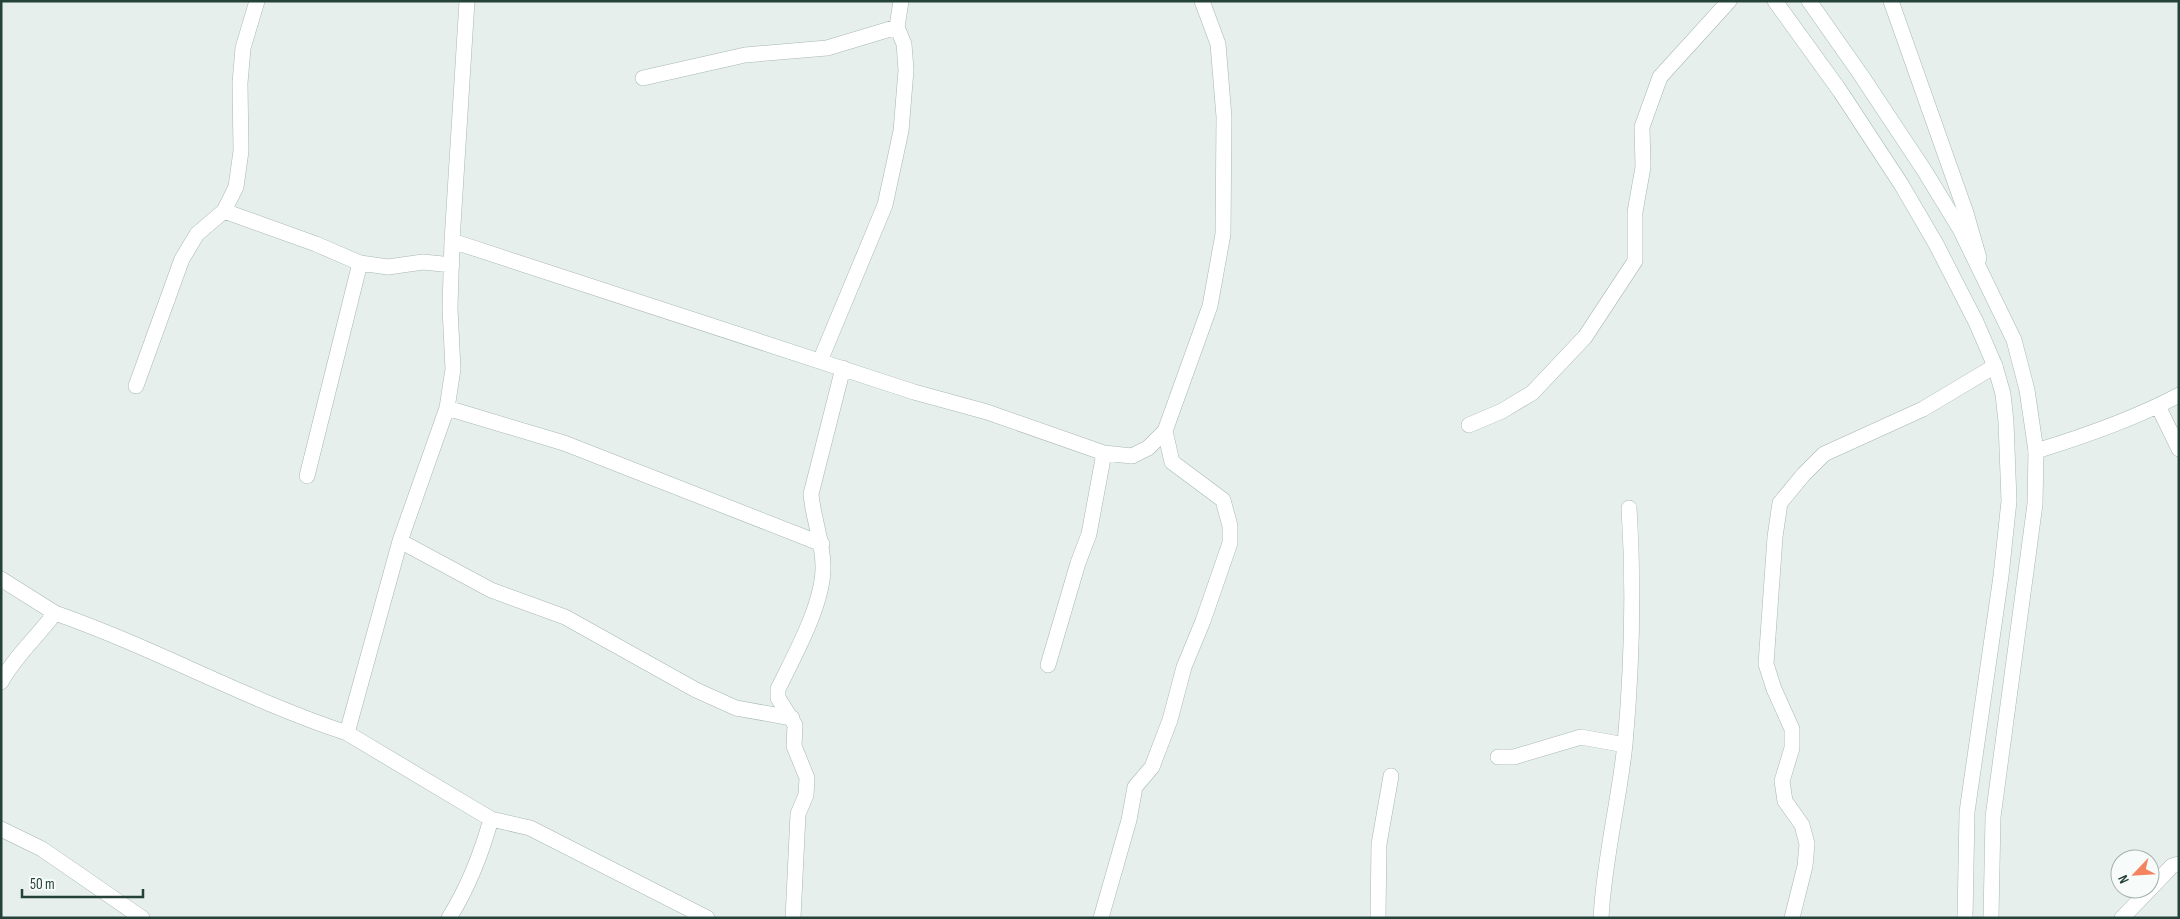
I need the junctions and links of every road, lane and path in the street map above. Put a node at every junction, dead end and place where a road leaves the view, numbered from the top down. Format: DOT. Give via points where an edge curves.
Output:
graph roads {
  1 [pos="257,1"];
  2 [pos="467,1"];
  3 [pos="901,1"];
  4 [pos="1202,1"];
  5 [pos="1728,1"];
  6 [pos="1774,1"];
  7 [pos="1809,1"];
  8 [pos="1891,1"];
  9 [pos="897,27"];
  10 [pos="643,78"];
  11 [pos="224,211"];
  12 [pos="452,241"];
  13 [pos="360,263"];
  14 [pos="452,265"];
  15 [pos="1985,277"];
  16 [pos="820,361"];
  17 [pos="1995,366"];
  18 [pos="843,368"];
  19 [pos="136,386"];
  20 [pos="2179,394"];
  21 [pos="2158,406"];
  22 [pos="447,408"];
  23 [pos="1469,425"];
  24 [pos="1164,431"];
  25 [pos="2179,449"];
  26 [pos="2036,451"];
  27 [pos="1104,453"];
  28 [pos="307,476"];
  29 [pos="1629,508"];
  30 [pos="400,541"];
  31 [pos="822,544"];
  32 [pos="1,579"];
  33 [pos="55,612"];
  34 [pos="1048,665"];
  35 [pos="1,682"];
  36 [pos="792,718"];
  37 [pos="347,733"];
  38 [pos="1625,745"];
  39 [pos="1498,756"];
  40 [pos="1391,776"];
  41 [pos="491,819"];
  42 [pos="1,829"];
  43 [pos="2179,864"];
  44 [pos="2160,879"];
  45 [pos="2140,899"];
  46 [pos="142,918"];
  47 [pos="449,918"];
  48 [pos="707,918"];
  49 [pos="793,918"];
  50 [pos="1101,918"];
  51 [pos="1378,918"];
  52 [pos="1601,918"];
  53 [pos="1792,918"];
  54 [pos="1965,918"];
  55 [pos="1991,918"];
  56 [pos="2122,918"];
  1 -- 11 [label="street" via="243,48 240,83 242,150 236,187"];
  2 -- 12 [label="street"];
  3 -- 9 [label="street"];
  4 -- 24 [label="street" via="1218,44 1224,117 1223,234 1210,306"];
  5 -- 23 [label="street" via="1660,77 1642,127 1643,167 1635,212 1635,261 1584,336 1532,393"];
  6 -- 17 [label="street" via="1902,184 1961,290"];
  7 -- 15 [label="street" via="1924,170"];
  8 -- 15 [label="street" via="1966,213"];
  9 -- 10 [label="street" via="827,48 745,55"];
  9 -- 16 [label="street" via="904,44 906,70 901,131 885,206"];
  11 -- 13 [label="street"];
  11 -- 19 [label="street" via="196,234 182,259"];
  12 -- 14 [label="street"];
  12 -- 16 [label="street"];
  13 -- 14 [label="street" via="388,267 423,262"];
  13 -- 28 [label="street"];
  14 -- 22 [label="street" via="453,369"];
  15 -- 26 [label="street" via="2020,358"];
  16 -- 18 [label="street"];
  17 -- 53 [label="street" via="1923,409 1824,454 1780,504 1766,664 1792,728 1792,748 1782,781 1785,801 1802,825 1807,844"];
  17 -- 54 [label="street" via="2006,422 2008,501 2002,576 1967,812"];
  18 -- 27 [label="street" via="987,412"];
  18 -- 31 [label="street" via="811,494 812,513"];
  20 -- 21 [label="street"];
  21 -- 25 [label="street"];
  21 -- 26 [label="street" via="2080,438"];
  22 -- 30 [label="street"];
  22 -- 31 [label="street" via="564,443"];
  24 -- 27 [label="street" via="1148,448 1132,456"];
  24 -- 50 [label="street" via="1172,462 1223,500 1230,526 1230,542 1184,667 1170,720 1152,767 1135,787"];
  26 -- 55 [label="street" via="2035,504 1993,817"];
  27 -- 34 [label="street" via="1089,534"];
  29 -- 38 [label="street" via="1633,574"];
  30 -- 36 [label="street" via="491,590 565,617 736,708"];
  30 -- 37 [label="street"];
  31 -- 36 [label="street" via="824,569 820,590 778,689 778,698"];
  32 -- 33 [label="street"];
  33 -- 35 [label="street"];
  33 -- 37 [label="street" via="303,719"];
  36 -- 49 [label="street" via="796,730 794,746 807,778 806,795 798,814"];
  37 -- 41 [label="street"];
  38 -- 39 [label="street" via="1581,737 1514,757"];
  38 -- 52 [label="street"];
  40 -- 51 [label="street" via="1379,844"];
  41 -- 47 [label="street" via="467,890"];
  41 -- 48 [label="street" via="530,828"];
  42 -- 46 [label="street" via="42,849"];
  43 -- 44 [label="street" via="2172,866"];
  45 -- 56 [label="street"];
}
